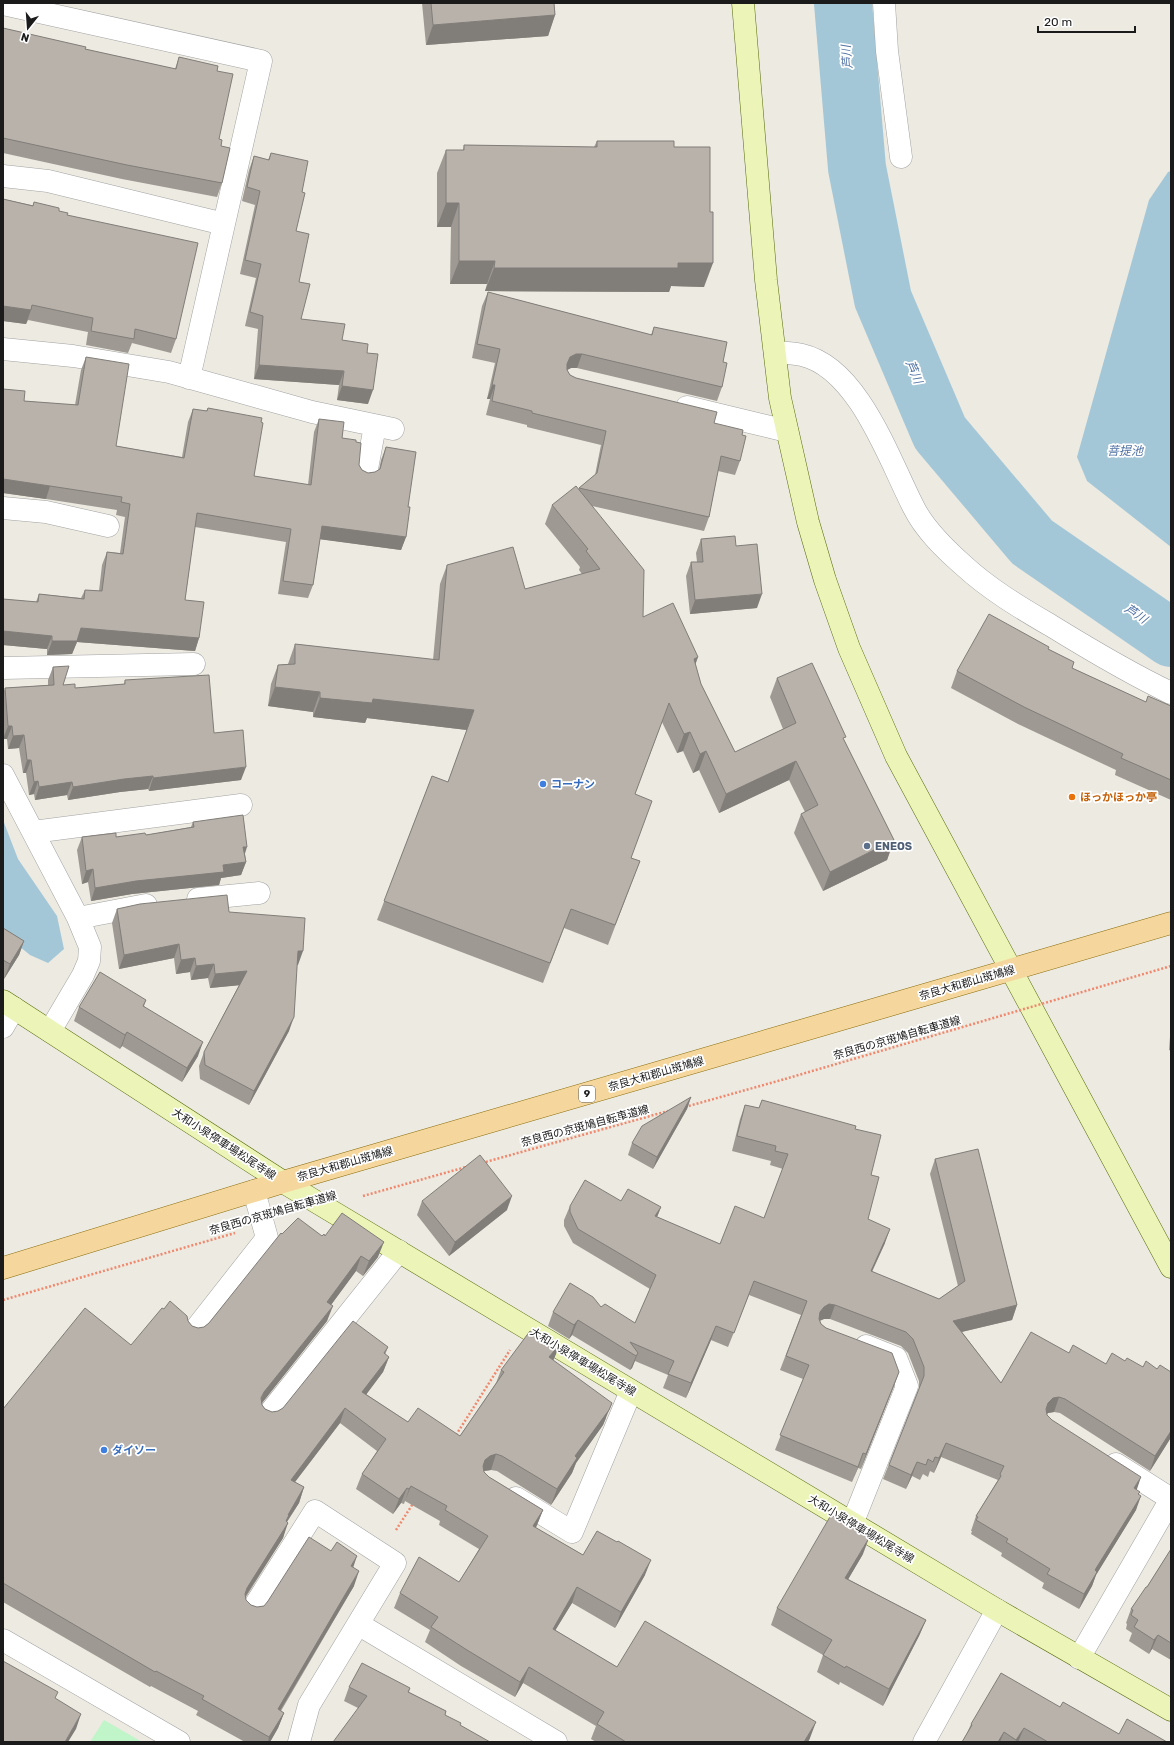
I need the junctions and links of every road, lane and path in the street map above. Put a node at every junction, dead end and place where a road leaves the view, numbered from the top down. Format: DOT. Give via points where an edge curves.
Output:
graph roads {
  1 [pos="743,3"];
  2 [pos="884,3"];
  3 [pos="3,4"];
  4 [pos="901,157"];
  5 [pos="3,176"];
  6 [pos="224,224"];
  7 [pos="3,349"];
  8 [pos="774,352"];
  9 [pos="189,378"];
  10 [pos="666,402"];
  11 [pos="787,431"];
  12 [pos="366,474"];
  13 [pos="3,508"];
  14 [pos="108,526"];
  15 [pos="194,664"];
  16 [pos="3,668"];
  17 [pos="1171,693"];
  18 [pos="3,775"];
  19 [pos="241,805"];
  20 [pos="33,832"];
  21 [pos="259,893"];
  22 [pos="78,918"];
  23 [pos="1171,923"];
  24 [pos="1171,966"];
  25 [pos="1012,970"];
  26 [pos="8,1004"];
  27 [pos="3,1027"];
  28 [pos="50,1031"];
  29 [pos="678,1109"];
  30 [pos="670,1111"];
  31 [pos="478,1164"];
  32 [pos="470,1166"];
  33 [pos="283,1182"];
  34 [pos="254,1191"];
  35 [pos="324,1207"];
  36 [pos="264,1224"];
  37 [pos="399,1251"];
  38 [pos="1171,1267"];
  39 [pos="3,1268"];
  40 [pos="3,1300"];
  41 [pos="525,1327"];
  42 [pos="194,1331"];
  43 [pos="847,1339"];
  44 [pos="631,1391"];
  45 [pos="268,1415"];
  46 [pos="453,1440"];
  47 [pos="1099,1453"];
  48 [pos="497,1486"];
  49 [pos="1171,1499"];
  50 [pos="415,1501"];
  51 [pos="852,1524"];
  52 [pos="381,1554"];
  53 [pos="252,1610"];
  54 [pos="997,1610"];
  55 [pos="358,1624"];
  56 [pos="3,1640"];
  57 [pos="1079,1658"];
  58 [pos="1171,1710"];
  59 [pos="179,1742"];
  60 [pos="299,1742"];
  61 [pos="556,1742"];
  62 [pos="924,1742"];
  1 -- 8 [label="main road" via="757,186"];
  2 -- 4 [label="street" via="887,51"];
  3 -- 6 [label="street" via="261,60"];
  5 -- 6 [label="street" via="48,182"];
  6 -- 9 [label="street"];
  7 -- 9 [label="street" via="73,356 169,372"];
  8 -- 11 [label="main road"];
  8 -- 17 [label="street" via="802,355 827,366 851,390 872,420 915,510 934,536 963,566 997,594 1088,649"];
  9 -- 12 [label="street" via="312,412 384,427"];
  10 -- 11 [label="street"];
  11 -- 25 [label="main road" via="810,529 849,648 896,756"];
  13 -- 14 [label="street" via="46,512"];
  15 -- 16 [label="street"];
  18 -- 20 [label="street"];
  19 -- 20 [label="street"];
  20 -- 22 [label="street"];
  21 -- 22 [label="street" via="133,906"];
  22 -- 28 [label="street" via="90,947 89,960"];
  23 -- 25 [label="main road, 奈良大和郡山斑鳩線 / 9"];
  24 -- 29 [label="path, 奈良西の京斑鳩自転車道線, bridge"];
  25 -- 33 [label="main road, 奈良大和郡山斑鳩線 / 9"];
  25 -- 38 [label="main road"];
  26 -- 27 [label="street"];
  26 -- 28 [label="main road, 大和小泉停車場松尾寺線"];
  28 -- 33 [label="main road, 大和小泉停車場松尾寺線"];
  30 -- 31 [label="path, 奈良西の京斑鳩自転車道線"];
  32 -- 35 [label="path, 奈良西の京斑鳩自転車道線"];
  33 -- 34 [label="main road, 奈良大和郡山斑鳩線 / 9"];
  33 -- 35 [label="main road, 大和小泉停車場松尾寺線"];
  34 -- 36 [label="street"];
  34 -- 39 [label="main road, 奈良大和郡山斑鳩線 / 9"];
  35 -- 37 [label="main road, 大和小泉停車場松尾寺線"];
  36 -- 40 [label="path, 奈良西の京斑鳩自転車道線"];
  36 -- 42 [label="street" via="267,1238"];
  37 -- 41 [label="main road, 大和小泉停車場松尾寺線"];
  37 -- 45 [label="street"];
  41 -- 44 [label="main road, 大和小泉停車場松尾寺線"];
  41 -- 46 [label="path"];
  43 -- 51 [label="street" via="896,1358 907,1386"];
  44 -- 48 [label="street" via="572,1532"];
  44 -- 51 [label="main road, 大和小泉停車場松尾寺線"];
  47 -- 49 [label="street"];
  49 -- 57 [label="street"];
  50 -- 52 [label="path"];
  51 -- 54 [label="main road, 大和小泉停車場松尾寺線"];
  52 -- 53 [label="street" via="315,1511"];
  52 -- 55 [label="street" via="394,1563"];
  54 -- 57 [label="main road, 大和小泉停車場松尾寺線"];
  54 -- 62 [label="street"];
  55 -- 60 [label="street" via="309,1705"];
  55 -- 61 [label="street"];
  56 -- 59 [label="street"];
  57 -- 58 [label="main road, 大和小泉停車場松尾寺線"];
}
